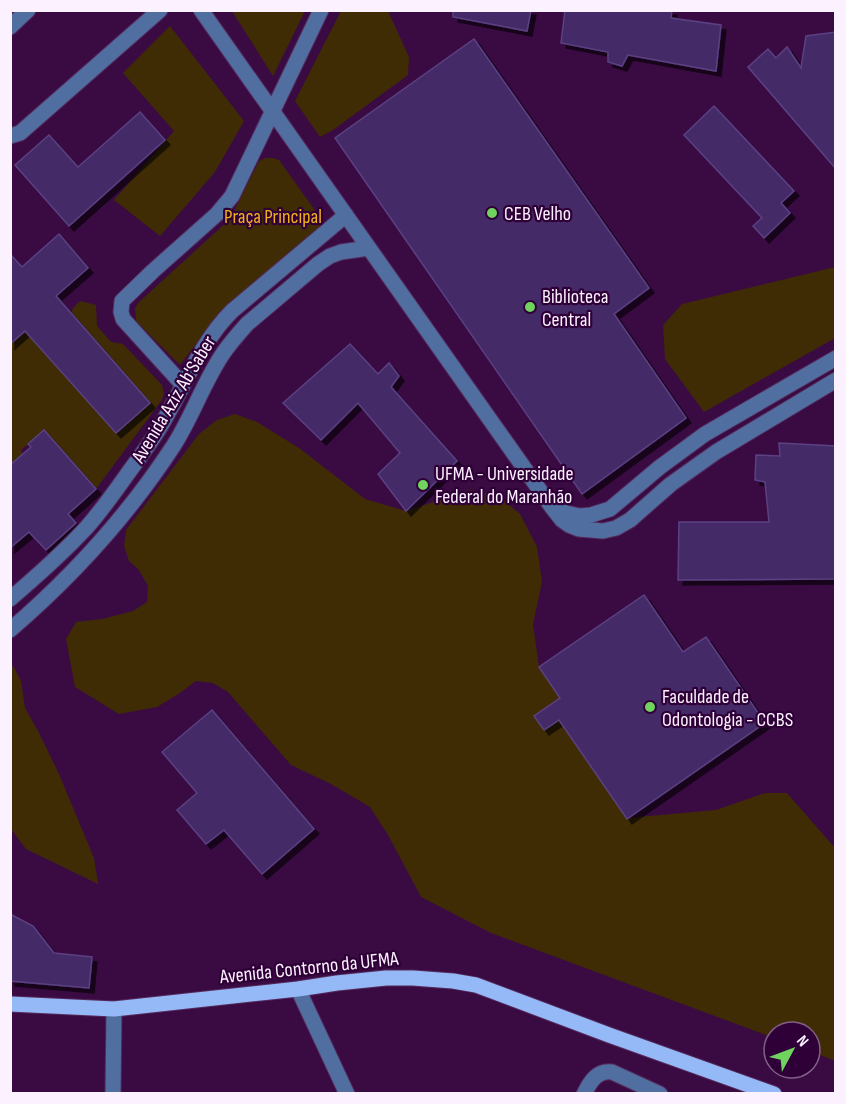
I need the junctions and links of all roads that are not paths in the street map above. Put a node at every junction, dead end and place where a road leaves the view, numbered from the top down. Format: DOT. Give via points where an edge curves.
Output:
graph roads {
  1 [pos="28,10"];
  2 [pos="160,10"];
  3 [pos="201,10"];
  4 [pos="321,10"];
  5 [pos="10,27"];
  6 [pos="272,111"];
  7 [pos="10,136"];
  8 [pos="346,215"];
  9 [pos="369,248"];
  10 [pos="202,348"];
  11 [pos="836,358"];
  12 [pos="218,361"];
  13 [pos="836,380"];
  14 [pos="183,385"];
  15 [pos="551,506"];
  16 [pos="10,600"];
  17 [pos="10,630"];
  18 [pos="298,989"];
  19 [pos="10,1004"];
  20 [pos="114,1009"];
  21 [pos="113,1086"];
  22 [pos="342,1092"];
  23 [pos="107,1094"];
  24 [pos="584,1094"];
  25 [pos="660,1094"];
  26 [pos="774,1094"];
  1 -- 5 [label="street"];
  2 -- 7 [label="street" via="20,133"];
  3 -- 6 [label="street"];
  4 -- 6 [label="street"];
  6 -- 8 [label="street"];
  6 -- 14 [label="street" via="225,205 122,301 123,319"];
  8 -- 9 [label="street"];
  8 -- 10 [label="street, Avenida Aziz Ab'Saber" via="232,311"];
  9 -- 12 [label="street, Avenida Aziz Ab'Saber" via="341,252 318,264 248,324"];
  9 -- 15 [label="street"];
  10 -- 12 [label="street"];
  10 -- 14 [label="street, Avenida Aziz Ab'Saber"];
  11 -- 15 [label="street" via="705,434 610,509 580,516"];
  12 -- 17 [label="street, Avenida Aziz Ab'Saber" via="175,443 113,527"];
  13 -- 15 [label="street" via="716,452 616,528 579,529 562,520"];
  14 -- 16 [label="street, Avenida Aziz Ab'Saber" via="154,437 89,525"];
  18 -- 20 [label="main road, Avenida Contorno da UFMA"];
  18 -- 22 [label="street"];
  18 -- 26 [label="main road, Avenida Contorno da UFMA" via="386,978 476,985"];
  19 -- 20 [label="main road, Avenida Contorno da UFMA"];
  20 -- 21 [label="street"];
  21 -- 23 [label="street"];
  24 -- 25 [label="street" via="595,1077 607,1071"];
}
